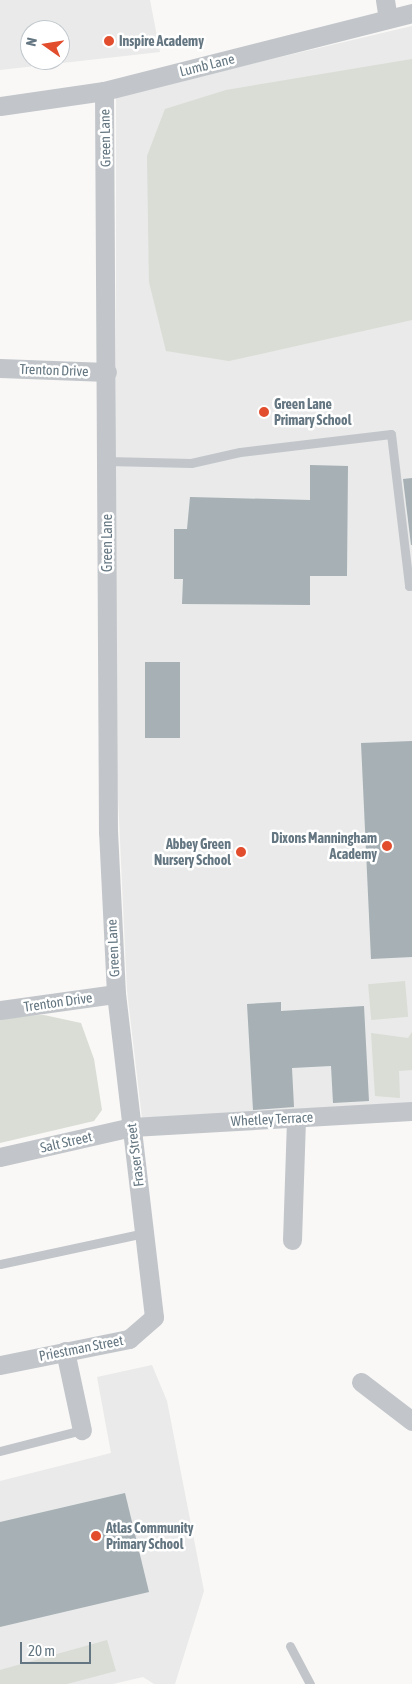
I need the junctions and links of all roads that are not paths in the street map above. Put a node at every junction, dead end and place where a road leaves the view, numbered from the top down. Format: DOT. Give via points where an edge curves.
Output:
graph roads {
  1 [pos="385,0"];
  2 [pos="412,13"];
  3 [pos="388,19"];
  4 [pos="104,91"];
  5 [pos="0,106"];
  6 [pos="0,368"];
  7 [pos="107,372"];
  8 [pos="107,461"];
  9 [pos="412,585"];
  10 [pos="116,994"];
  11 [pos="0,1010"];
  12 [pos="412,1111"];
  13 [pos="296,1118"];
  14 [pos="132,1127"];
  15 [pos="0,1157"];
  16 [pos="144,1233"];
  17 [pos="292,1240"];
  18 [pos="0,1264"];
  19 [pos="154,1316"];
  20 [pos="66,1351"];
  21 [pos="0,1365"];
  22 [pos="361,1382"];
  23 [pos="412,1421"];
  24 [pos="82,1430"];
  25 [pos="0,1451"];
  26 [pos="290,1646"];
  27 [pos="310,1684"];
  1 -- 3 [label="street"];
  2 -- 3 [label="street, Lumb Lane"];
  3 -- 4 [label="street, Lumb Lane"];
  4 -- 5 [label="street, Lumb Lane"];
  4 -- 7 [label="street, Green Lane"];
  6 -- 7 [label="street, Trenton Drive"];
  7 -- 8 [label="street, Green Lane"];
  8 -- 9 [label="lane" via="190,463 240,452 391,434 409,586"];
  8 -- 10 [label="street, Green Lane" via="108,832"];
  10 -- 11 [label="street, Trenton Drive"];
  10 -- 14 [label="street, Fraser Street"];
  12 -- 13 [label="street, Whetley Terrace"];
  13 -- 14 [label="street, Whetley Terrace"];
  13 -- 17 [label="street"];
  14 -- 15 [label="street, Salt Street"];
  14 -- 16 [label="street, Fraser Street"];
  16 -- 18 [label="lane"];
  16 -- 19 [label="street, Fraser Street"];
  19 -- 20 [label="street, Priestman Street" via="129,1339"];
  20 -- 21 [label="street, Priestman Street"];
  20 -- 24 [label="street"];
  22 -- 23 [label="street"];
  24 -- 25 [label="lane"];
  26 -- 27 [label="lane"];
}
